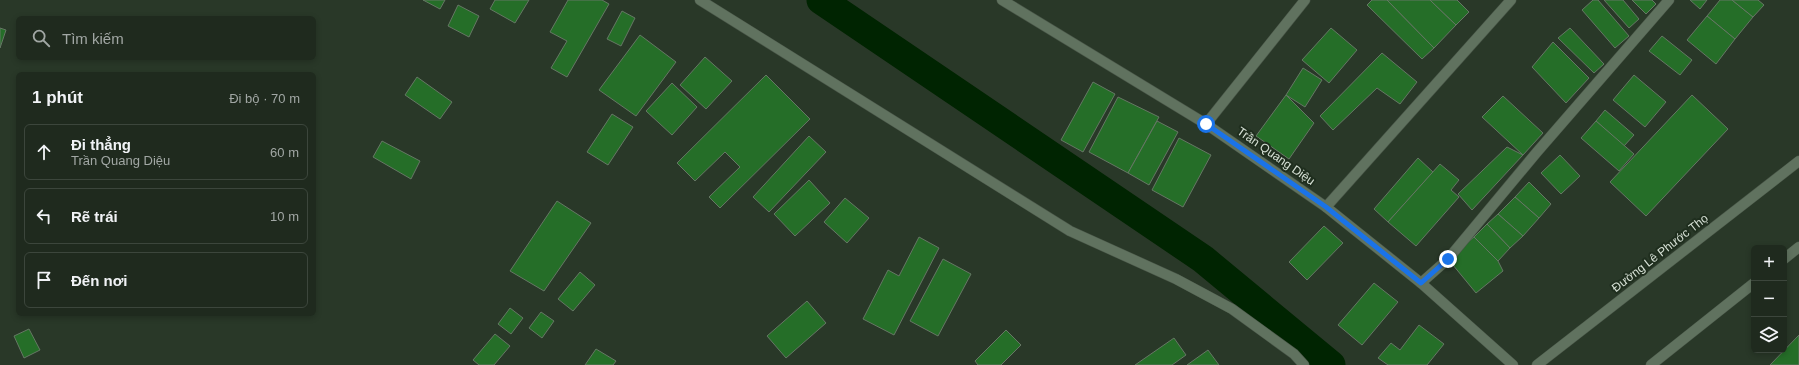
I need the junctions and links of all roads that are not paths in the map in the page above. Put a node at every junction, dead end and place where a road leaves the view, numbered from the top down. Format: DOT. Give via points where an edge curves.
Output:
graph roads {
  1 [pos="700,0"];
  2 [pos="1002,0"];
  3 [pos="1305,0"];
  4 [pos="1511,0"];
  5 [pos="1669,0"];
  6 [pos="1206,124"];
  7 [pos="1799,161"];
  8 [pos="1326,207"];
  9 [pos="1799,248"];
  10 [pos="1787,257"];
  11 [pos="1421,283"];
  12 [pos="1751,285"];
  13 [pos="1304,365"];
  14 [pos="1513,365"];
  15 [pos="1537,365"];
  16 [pos="1651,365"];
  1 -- 13 [label="street" via="1070,231 1232,309 1294,354"];
  2 -- 6 [label="street, Trần Quang Diệu"];
  3 -- 6 [label="street"];
  4 -- 8 [label="street"];
  5 -- 11 [label="street" via="1448,259"];
  6 -- 8 [label="street, Trần Quang Diệu"];
  7 -- 15 [label="street, Đường Lê Phước Thọ"];
  8 -- 11 [label="street, Trần Quang Diệu"];
  9 -- 10 [label="street"];
  11 -- 14 [label="street, Trần Quang Diệu"];
  12 -- 16 [label="street"];
}
